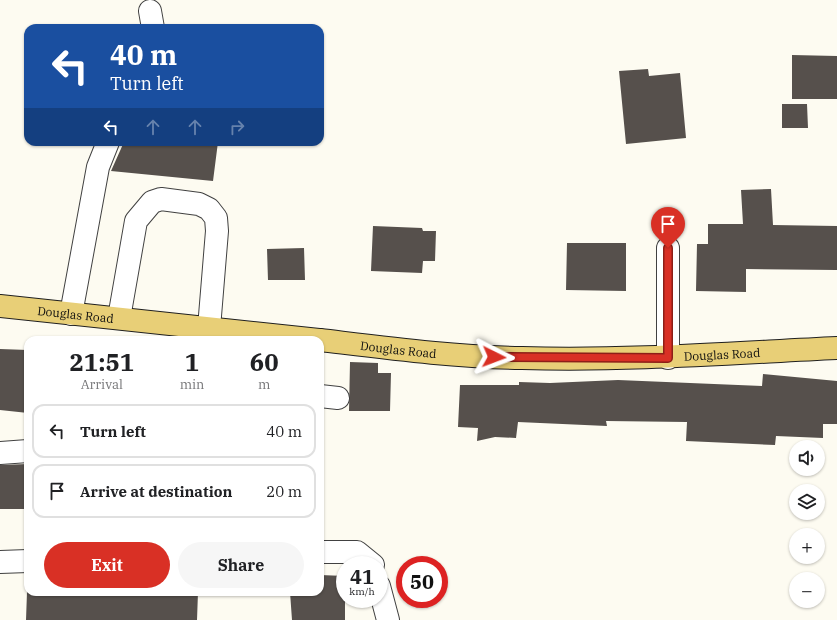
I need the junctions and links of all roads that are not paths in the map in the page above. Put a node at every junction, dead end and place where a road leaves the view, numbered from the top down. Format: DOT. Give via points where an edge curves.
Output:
graph roads {
  1 [pos="106,146"];
  2 [pos="668,248"];
  3 [pos="0,306"];
  4 [pos="71,314"];
  5 [pos="119,318"];
  6 [pos="208,328"];
  7 [pos="283,336"];
  8 [pos="324,340"];
  9 [pos="837,348"];
  10 [pos="668,358"];
  11 [pos="24,451"];
  12 [pos="0,452"];
  13 [pos="324,552"];
  14 [pos="362,556"];
  15 [pos="24,561"];
  16 [pos="0,562"];
  17 [pos="385,608"];
  18 [pos="388,620"];
  1 -- 4 [label="street" via="98,167"];
  2 -- 10 [label="street"];
  3 -- 4 [label="main road, Douglas Road"];
  4 -- 5 [label="main road, Douglas Road"];
  5 -- 6 [label="main road, Douglas Road"];
  5 -- 6 [label="street" via="136,221 152,202 161,199 199,204 209,209 216,218 218,231"];
  6 -- 7 [label="main road, Douglas Road"];
  8 -- 10 [label="main road, Douglas Road" via="450,355 522,358"];
  9 -- 10 [label="main road, Douglas Road"];
  11 -- 12 [label="street"];
  13 -- 14 [label="street" via="357,552"];
  15 -- 16 [label="street"];
  17 -- 18 [label="street"];
}
